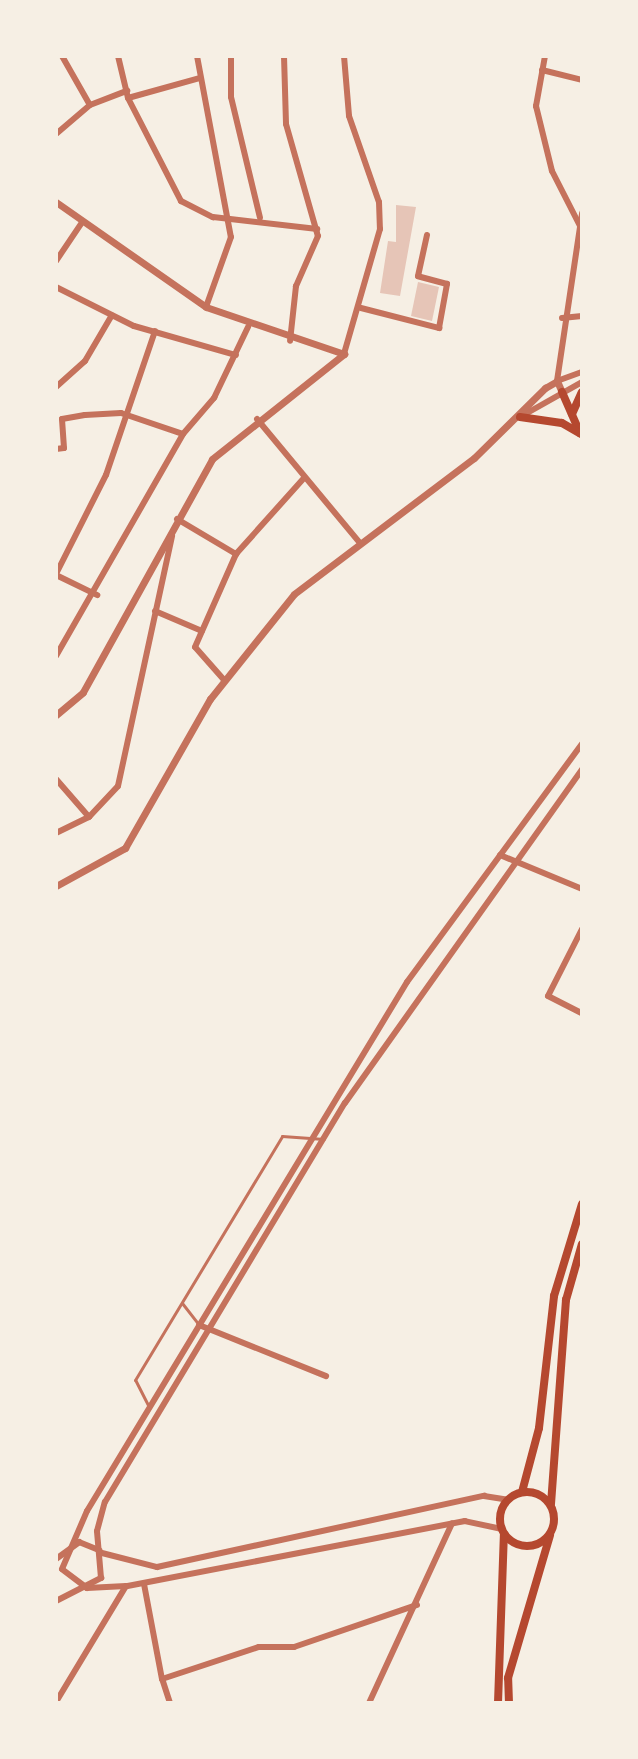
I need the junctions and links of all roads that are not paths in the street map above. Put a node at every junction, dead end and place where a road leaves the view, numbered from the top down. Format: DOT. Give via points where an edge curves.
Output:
graph roads {
  1 [pos="62,56"];
  2 [pos="118,56"];
  3 [pos="197,56"];
  4 [pos="231,56"];
  5 [pos="284,56"];
  6 [pos="344,56"];
  7 [pos="545,56"];
  8 [pos="542,70"];
  9 [pos="200,78"];
  10 [pos="582,80"];
  11 [pos="127,94"];
  12 [pos="90,105"];
  13 [pos="56,134"];
  14 [pos="56,202"];
  15 [pos="582,213"];
  16 [pos="260,218"];
  17 [pos="230,220"];
  18 [pos="81,224"];
  19 [pos="580,226"];
  20 [pos="317,229"];
  21 [pos="427,235"];
  22 [pos="56,261"];
  23 [pos="56,287"];
  24 [pos="206,307"];
  25 [pos="361,308"];
  26 [pos="112,315"];
  27 [pos="582,316"];
  28 [pos="562,318"];
  29 [pos="248,327"];
  30 [pos="155,331"];
  31 [pos="290,341"];
  32 [pos="344,354"];
  33 [pos="236,355"];
  34 [pos="582,372"];
  35 [pos="557,381"];
  36 [pos="582,382"];
  37 [pos="56,387"];
  38 [pos="562,392"];
  39 [pos="582,392"];
  40 [pos="121,413"];
  41 [pos="572,414"];
  42 [pos="520,417"];
  43 [pos="257,419"];
  44 [pos="183,434"];
  45 [pos="581,436"];
  46 [pos="56,449"];
  47 [pos="303,479"];
  48 [pos="176,518"];
  49 [pos="360,543"];
  50 [pos="236,554"];
  51 [pos="56,574"];
  52 [pos="97,595"];
  53 [pos="155,611"];
  54 [pos="202,631"];
  55 [pos="56,656"];
  56 [pos="225,681"];
  57 [pos="56,715"];
  58 [pos="582,744"];
  59 [pos="582,769"];
  60 [pos="56,779"];
  61 [pos="89,817"];
  62 [pos="56,833"];
  63 [pos="500,855"];
  64 [pos="514,862"];
  65 [pos="56,886"];
  66 [pos="582,889"];
  67 [pos="582,929"];
  68 [pos="582,1013"];
  69 [pos="315,1134"];
  70 [pos="324,1139"];
  71 [pos="582,1204"];
  72 [pos="582,1244"];
  73 [pos="182,1303"];
  74 [pos="199,1325"];
  75 [pos="212,1329"];
  76 [pos="326,1376"];
  77 [pos="150,1409"];
  78 [pos="522,1492"];
  79 [pos="508,1500"];
  80 [pos="551,1504"];
  81 [pos="452,1523"];
  82 [pos="503,1531"];
  83 [pos="550,1535"];
  84 [pos="65,1552"];
  85 [pos="101,1553"];
  86 [pos="56,1559"];
  87 [pos="144,1584"];
  88 [pos="126,1586"];
  89 [pos="87,1588"];
  90 [pos="56,1601"];
  91 [pos="417,1605"];
  92 [pos="162,1679"];
  93 [pos="56,1702"];
  94 [pos="170,1703"];
  95 [pos="369,1703"];
  96 [pos="498,1703"];
  97 [pos="509,1703"];
  1 -- 12 [label="street"];
  2 -- 11 [label="street"];
  3 -- 9 [label="street"];
  4 -- 16 [label="street" via="231,97"];
  5 -- 20 [label="street" via="286,124"];
  6 -- 25 [label="street" via="349,116 379,202 380,229"];
  7 -- 8 [label="street"];
  8 -- 10 [label="street"];
  8 -- 19 [label="street" via="536,106 552,171"];
  9 -- 11 [label="street"];
  9 -- 17 [label="street"];
  11 -- 12 [label="street"];
  11 -- 17 [label="street" via="181,201"];
  12 -- 13 [label="street"];
  14 -- 18 [label="street"];
  15 -- 19 [label="street"];
  16 -- 17 [label="street"];
  16 -- 20 [label="street"];
  17 -- 24 [label="street" via="228,260"];
  18 -- 22 [label="street"];
  18 -- 24 [label="street"];
  19 -- 28 [label="street"];
  20 -- 31 [label="street" via="315,253 296,286"];
  21 -- 25 [label="street" via="418,276 447,284 439,328"];
  23 -- 26 [label="street"];
  24 -- 29 [label="street"];
  25 -- 32 [label="street"];
  26 -- 30 [label="street"];
  26 -- 37 [label="street" via="85,361"];
  27 -- 28 [label="street"];
  28 -- 35 [label="street"];
  29 -- 31 [label="street"];
  29 -- 33 [label="street"];
  30 -- 33 [label="street"];
  30 -- 40 [label="street"];
  31 -- 32 [label="street"];
  32 -- 43 [label="street"];
  33 -- 44 [label="street" via="214,398"];
  34 -- 35 [label="street"];
  35 -- 38 [label="street"];
  35 -- 42 [label="street"];
  36 -- 38 [label="street"];
  38 -- 41 [label="main road"];
  38 -- 42 [label="street"];
  39 -- 41 [label="main road"];
  40 -- 44 [label="street"];
  40 -- 46 [label="street" via="62,419 64,448"];
  40 -- 51 [label="street" via="106,475"];
  41 -- 45 [label="main road"];
  42 -- 45 [label="main road" via="562,423"];
  42 -- 49 [label="street"];
  43 -- 47 [label="street"];
  43 -- 48 [label="street" via="212,459"];
  44 -- 52 [label="street"];
  47 -- 49 [label="street"];
  47 -- 50 [label="street"];
  48 -- 50 [label="street"];
  48 -- 53 [label="street"];
  48 -- 57 [label="street" via="83,692"];
  49 -- 56 [label="street" via="294,594"];
  50 -- 54 [label="street"];
  51 -- 52 [label="street"];
  52 -- 55 [label="street"];
  53 -- 54 [label="street"];
  53 -- 61 [label="street" via="128,718 127,763 118,786"];
  54 -- 56 [label="street" via="195,652"];
  56 -- 65 [label="street" via="125,848"];
  58 -- 63 [label="street"];
  59 -- 64 [label="street"];
  60 -- 61 [label="street"];
  61 -- 62 [label="street"];
  63 -- 64 [label="street"];
  63 -- 69 [label="street" via="407,982"];
  64 -- 66 [label="street"];
  64 -- 70 [label="street"];
  67 -- 68 [label="street" via="548,996"];
  69 -- 70 [label="lane"];
  69 -- 73 [label="lane" via="282,1136"];
  69 -- 74 [label="street"];
  70 -- 75 [label="street"];
  71 -- 78 [label="main road" via="554,1296 539,1428"];
  72 -- 80 [label="main road" via="566,1300"];
  73 -- 74 [label="lane"];
  73 -- 77 [label="lane" via="135,1380"];
  74 -- 75 [label="street"];
  74 -- 77 [label="street"];
  75 -- 76 [label="street"];
  75 -- 85 [label="street" via="105,1502"];
  77 -- 84 [label="street"];
  78 -- 79 [label="main road"];
  78 -- 80 [label="main road"];
  79 -- 82 [label="main road"];
  79 -- 85 [label="street" via="484,1496 157,1567"];
  80 -- 83 [label="main road"];
  81 -- 82 [label="street"];
  81 -- 87 [label="street"];
  81 -- 91 [label="street"];
  82 -- 83 [label="main road" via="527,1547"];
  82 -- 96 [label="main road"];
  83 -- 97 [label="main road" via="508,1678"];
  84 -- 85 [label="street" via="88,1542"];
  84 -- 86 [label="street"];
  84 -- 89 [label="street" via="65,1577"];
  85 -- 89 [label="street" via="101,1578"];
  87 -- 88 [label="street"];
  87 -- 92 [label="street"];
  88 -- 89 [label="street"];
  88 -- 93 [label="street"];
  89 -- 90 [label="street"];
  91 -- 92 [label="street" via="294,1647 259,1647"];
  91 -- 95 [label="street"];
  92 -- 94 [label="street"];
}
